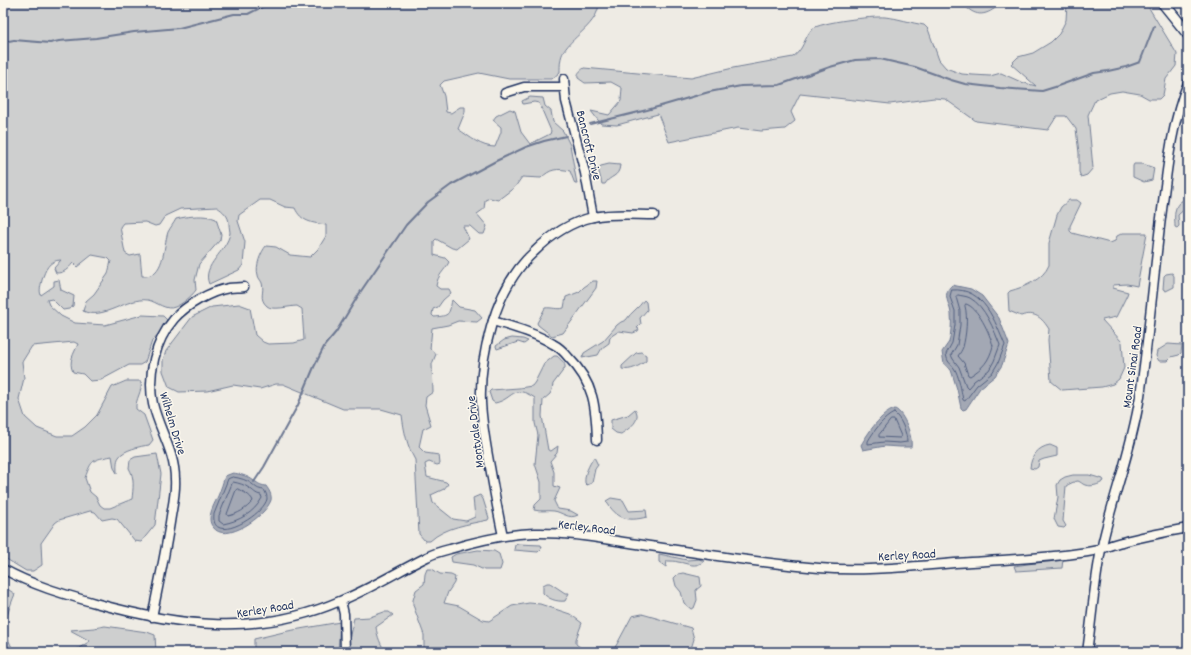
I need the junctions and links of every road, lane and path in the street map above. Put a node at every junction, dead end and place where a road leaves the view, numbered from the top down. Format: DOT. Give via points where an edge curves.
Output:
graph roads {
  1 [pos="1163,3"];
  2 [pos="1188,34"];
  3 [pos="1188,83"];
  4 [pos="505,93"];
  5 [pos="654,215"];
  6 [pos="592,218"];
  7 [pos="244,287"];
  8 [pos="493,321"];
  9 [pos="597,440"];
  10 [pos="1188,528"];
  11 [pos="503,536"];
  12 [pos="1101,549"];
  13 [pos="3,569"];
  14 [pos="341,601"];
  15 [pos="152,617"];
  16 [pos="345,652"];
  17 [pos="1087,652"];
  1 -- 2 [label="main road"];
  3 -- 12 [label="street, Mount Sinai Road" via="1180,107 1164,189 1134,431"];
  4 -- 6 [label="street, Bancroft Drive" via="524,87 564,83 566,101 585,173"];
  5 -- 6 [label="street, Montvale Drive"];
  6 -- 8 [label="street, Montvale Drive" via="550,237 519,267 510,280"];
  7 -- 15 [label="street, Wilhelm Drive" via="217,292 185,309 166,330 155,355 151,376 153,405 172,454 175,481 169,529"];
  8 -- 9 [label="street" via="554,344 574,362 592,395"];
  8 -- 11 [label="street, Montvale Drive" via="483,364 481,401 484,434"];
  10 -- 12 [label="street, Kerley Road" via="1119,542"];
  11 -- 12 [label="street, Kerley Road" via="536,533 576,536 750,560 840,569 1036,557"];
  11 -- 14 [label="street, Kerley Road" via="427,557"];
  12 -- 17 [label="street, Mount Sinai Road"];
  13 -- 15 [label="street, Kerley Road" via="64,594"];
  14 -- 15 [label="street, Kerley Road" via="284,618 246,624 201,624"];
  14 -- 16 [label="street"];
}
